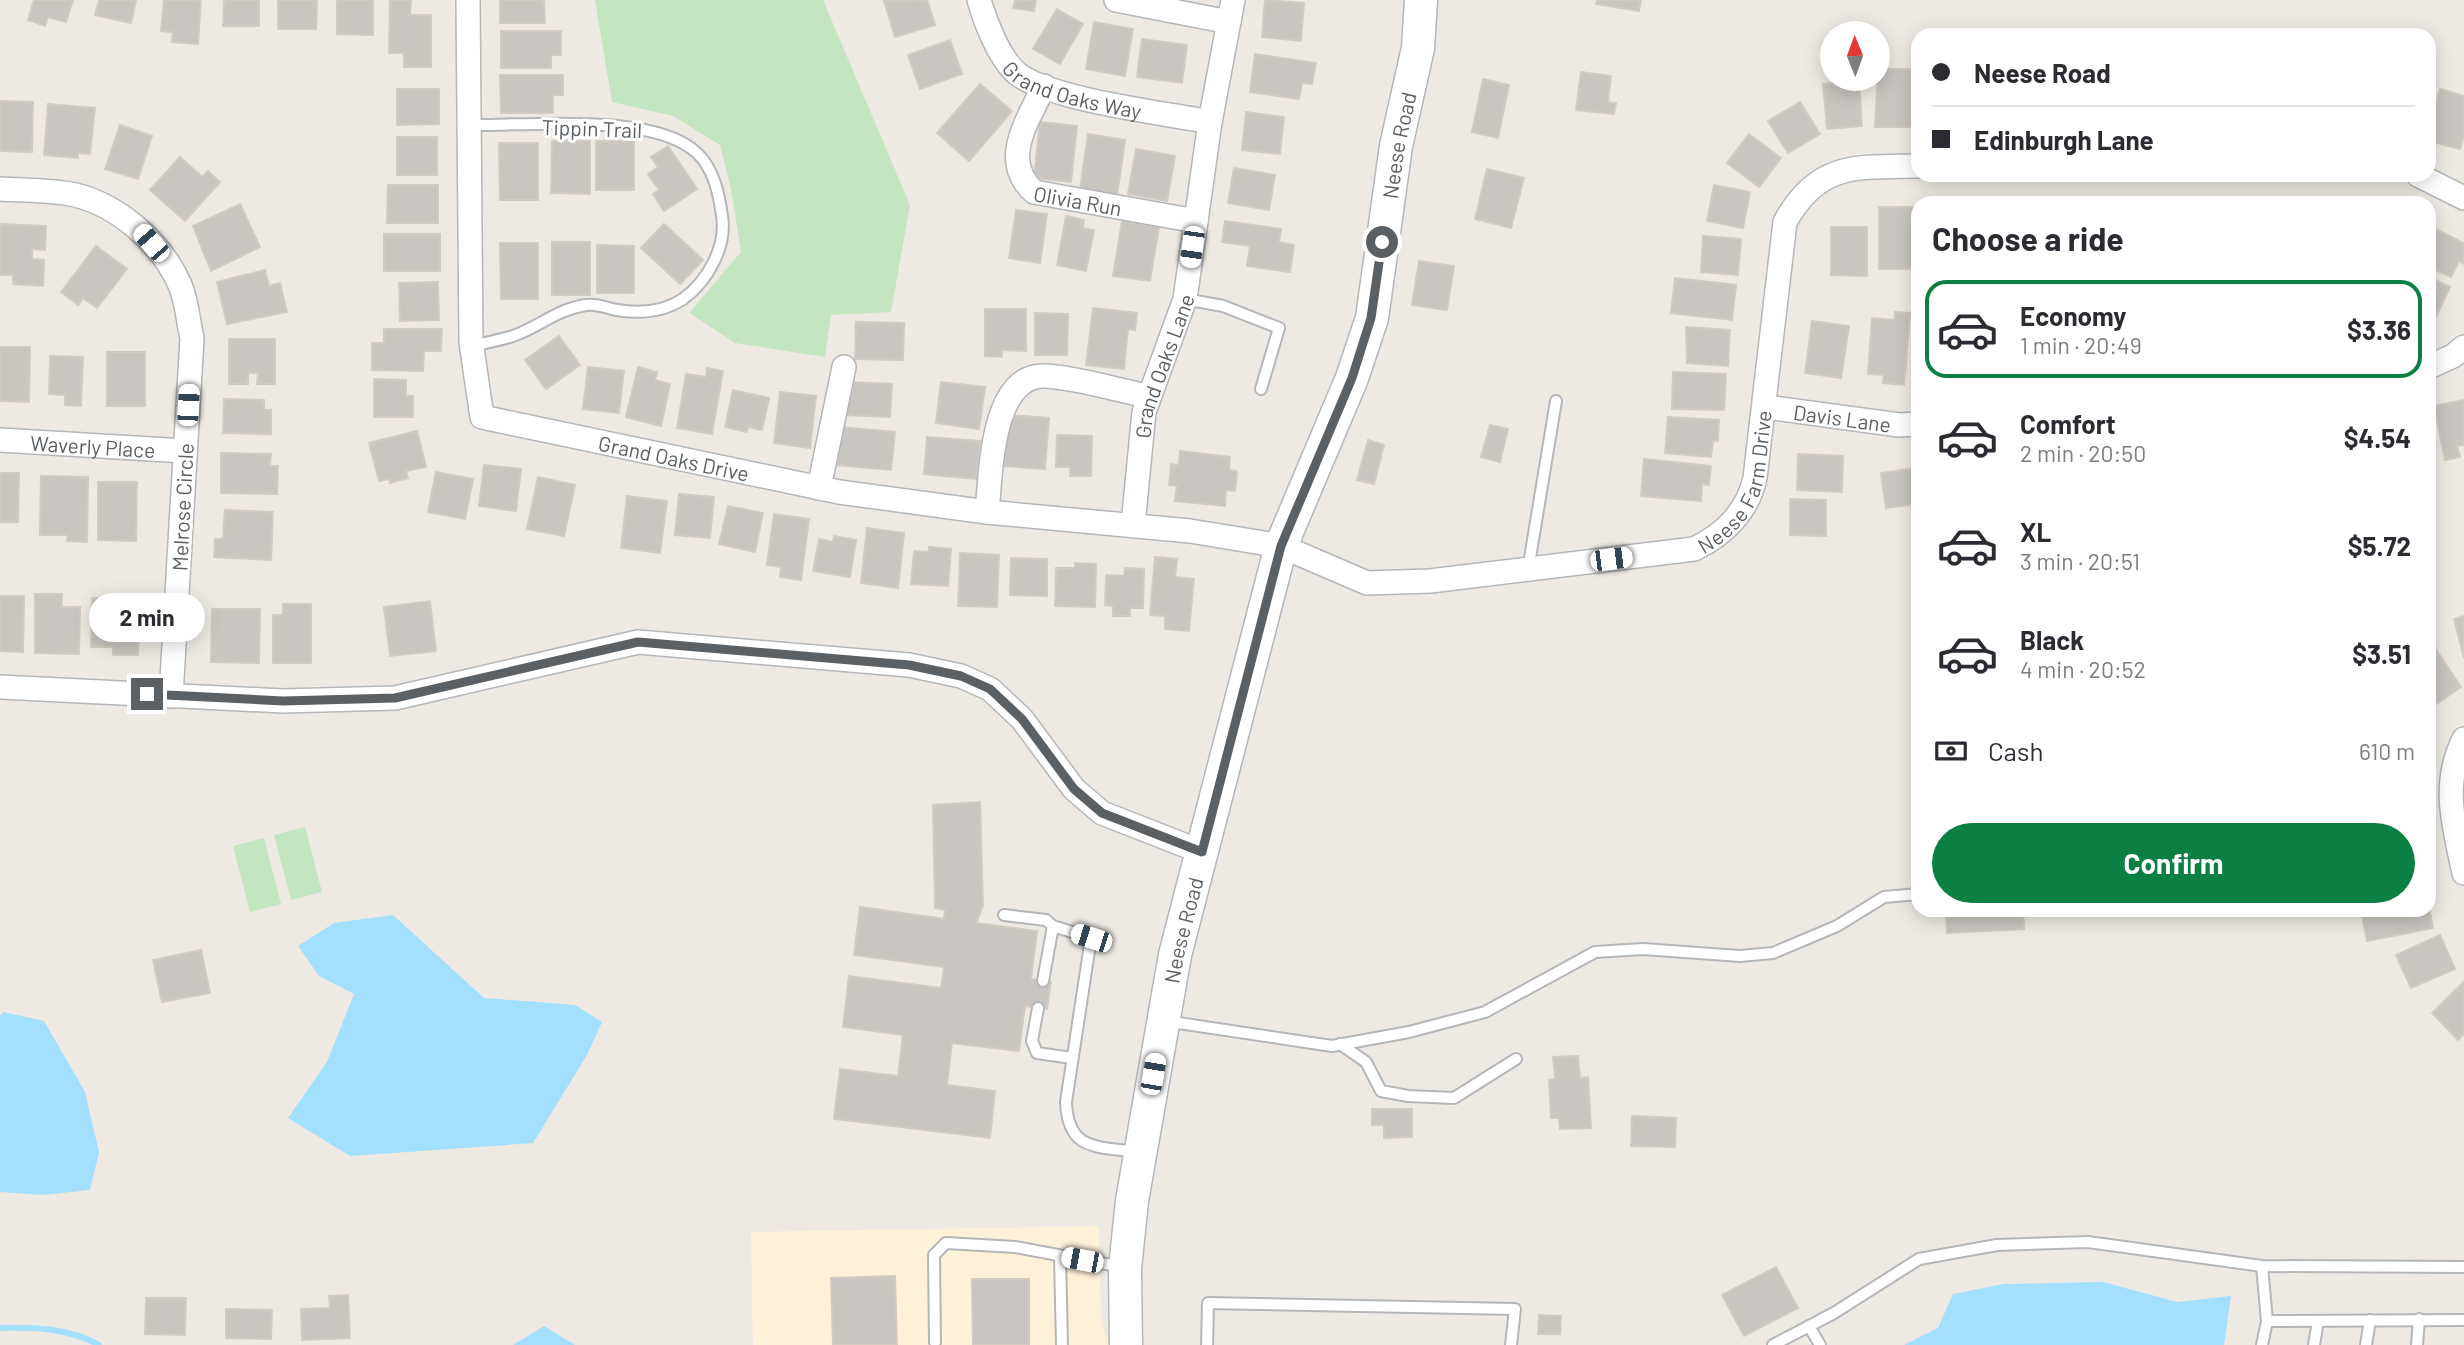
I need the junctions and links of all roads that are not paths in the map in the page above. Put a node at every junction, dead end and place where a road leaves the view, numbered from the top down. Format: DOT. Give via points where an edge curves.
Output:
graph roads {
  1 [pos="468,0"];
  2 [pos="979,0"];
  3 [pos="1116,0"];
  4 [pos="1421,0"];
  5 [pos="1231,11"];
  6 [pos="1044,86"];
  7 [pos="1210,122"];
  8 [pos="469,125"];
  9 [pos="1911,166"];
  10 [pos="2432,182"];
  11 [pos="0,189"];
  12 [pos="2464,198"];
  13 [pos="1196,221"];
  14 [pos="1185,299"];
  15 [pos="471,346"];
  16 [pos="2464,347"];
  17 [pos="2436,364"];
  18 [pos="845,367"];
  19 [pos="1261,389"];
  20 [pos="1148,396"];
  21 [pos="1556,401"];
  22 [pos="1766,407"];
  23 [pos="1911,424"];
  24 [pos="0,440"];
  25 [pos="185,450"];
  26 [pos="819,488"];
  27 [pos="987,512"];
  28 [pos="1133,525"];
  29 [pos="1281,546"];
  30 [pos="1528,570"];
  31 [pos="0,687"];
  32 [pos="172,696"];
  33 [pos="2464,739"];
  34 [pos="1202,852"];
  35 [pos="2464,873"];
  36 [pos="1911,895"];
  37 [pos="1004,915"];
  38 [pos="1053,926"];
  39 [pos="1043,981"];
  40 [pos="1038,1008"];
  41 [pos="1162,1021"];
  42 [pos="1340,1044"];
  43 [pos="1072,1058"];
  44 [pos="1516,1059"];
  45 [pos="1139,1153"];
  46 [pos="1060,1256"];
  47 [pos="2262,1266"];
  48 [pos="2464,1267"];
  49 [pos="1125,1268"];
  50 [pos="2370,1320"];
  51 [pos="2419,1320"];
  52 [pos="2464,1320"];
  53 [pos="2267,1321"];
  54 [pos="2318,1321"];
  55 [pos="1809,1326"];
  56 [pos="935,1342"];
  57 [pos="1062,1345"];
  58 [pos="1126,1345"];
  59 [pos="1207,1345"];
  60 [pos="1511,1345"];
  61 [pos="1773,1345"];
  62 [pos="1820,1345"];
  63 [pos="2262,1345"];
  64 [pos="2314,1345"];
  65 [pos="2366,1345"];
  66 [pos="2417,1345"];
  1 -- 8 [label="street, Grand Oaks Drive"];
  2 -- 6 [label="street, Grand Oaks Way" via="987,28 1017,74"];
  3 -- 5 [label="street"];
  4 -- 29 [label="street, Neese Road" via="1418,48 1396,146 1371,318 1352,378"];
  5 -- 7 [label="street, Grand Oaks Lane"];
  6 -- 7 [label="street, Grand Oaks Way"];
  6 -- 13 [label="street, Olivia Run" via="1016,150 1016,166 1034,192"];
  7 -- 13 [label="street, Grand Oaks Lane"];
  8 -- 15 [label="street, Grand Oaks Drive"];
  8 -- 15 [label="lane, Tippin Trail" via="629,126 675,138 697,153 712,173 723,220 716,260 684,298 667,307 633,312 589,304 572,307 515,335"];
  9 -- 22 [label="street, Neese Farm Drive" via="1854,167 1833,173 1796,202 1780,241"];
  10 -- 12 [label="street"];
  11 -- 25 [label="street, Melrose Circle" via="68,193 110,210 139,230 163,257 180,285 192,338"];
  13 -- 14 [label="street, Grand Oaks Lane"];
  14 -- 19 [label="lane" via="1223,306 1279,328"];
  14 -- 20 [label="street, Grand Oaks Lane"];
  15 -- 26 [label="street, Grand Oaks Drive" via="482,417"];
  16 -- 17 [label="street"];
  18 -- 26 [label="street"];
  20 -- 27 [label="street" via="1045,376 1015,387 1007,399 992,461"];
  20 -- 28 [label="street, Grand Oaks Lane"];
  21 -- 30 [label="lane"];
  22 -- 23 [label="street, Davis Lane"];
  22 -- 30 [label="street, Neese Farm Drive" via="1751,496 1717,536 1694,549"];
  24 -- 25 [label="street, Waverly Place"];
  25 -- 32 [label="street, Melrose Circle"];
  26 -- 27 [label="street, Grand Oaks Drive"];
  27 -- 28 [label="street, Grand Oaks Drive"];
  28 -- 29 [label="street, Grand Oaks Drive"];
  29 -- 30 [label="street, Neese Farm Drive" via="1367,583"];
  29 -- 34 [label="street, Neese Road"];
  31 -- 32 [label="street"];
  32 -- 34 [label="street" via="283,701 395,698 638,642 909,665 961,676 990,689 1022,719 1074,789 1102,813"];
  33 -- 35 [label="street" via="2449,784"];
  34 -- 41 [label="street, Neese Road"];
  36 -- 42 [label="lane" via="1884,897 1837,926 1773,953 1595,952 1485,1012"];
  37 -- 38 [label="lane" via="1046,920"];
  38 -- 39 [label="lane"];
  38 -- 43 [label="lane" via="1091,938"];
  40 -- 43 [label="lane" via="1032,1041 1037,1053"];
  41 -- 42 [label="lane"];
  41 -- 45 [label="street, Neese Road"];
  42 -- 44 [label="lane" via="1366,1062 1381,1091 1408,1097 1454,1098"];
  43 -- 45 [label="lane" via="1066,1102 1067,1122 1074,1136 1087,1144"];
  45 -- 49 [label="street, Neese Road"];
  46 -- 49 [label="lane"];
  46 -- 56 [label="lane" via="1015,1247 946,1243 934,1255"];
  46 -- 57 [label="lane"];
  47 -- 48 [label="lane"];
  47 -- 53 [label="lane"];
  47 -- 55 [label="lane" via="2088,1242 1997,1245 1919,1259"];
  49 -- 58 [label="street, Neese Road"];
  50 -- 51 [label="lane"];
  50 -- 54 [label="lane"];
  50 -- 65 [label="lane"];
  51 -- 52 [label="lane"];
  51 -- 66 [label="lane"];
  53 -- 54 [label="lane"];
  53 -- 63 [label="lane"];
  54 -- 64 [label="lane"];
  55 -- 61 [label="lane"];
  55 -- 62 [label="lane"];
  59 -- 60 [label="lane" via="1208,1303 1515,1309"];
}
